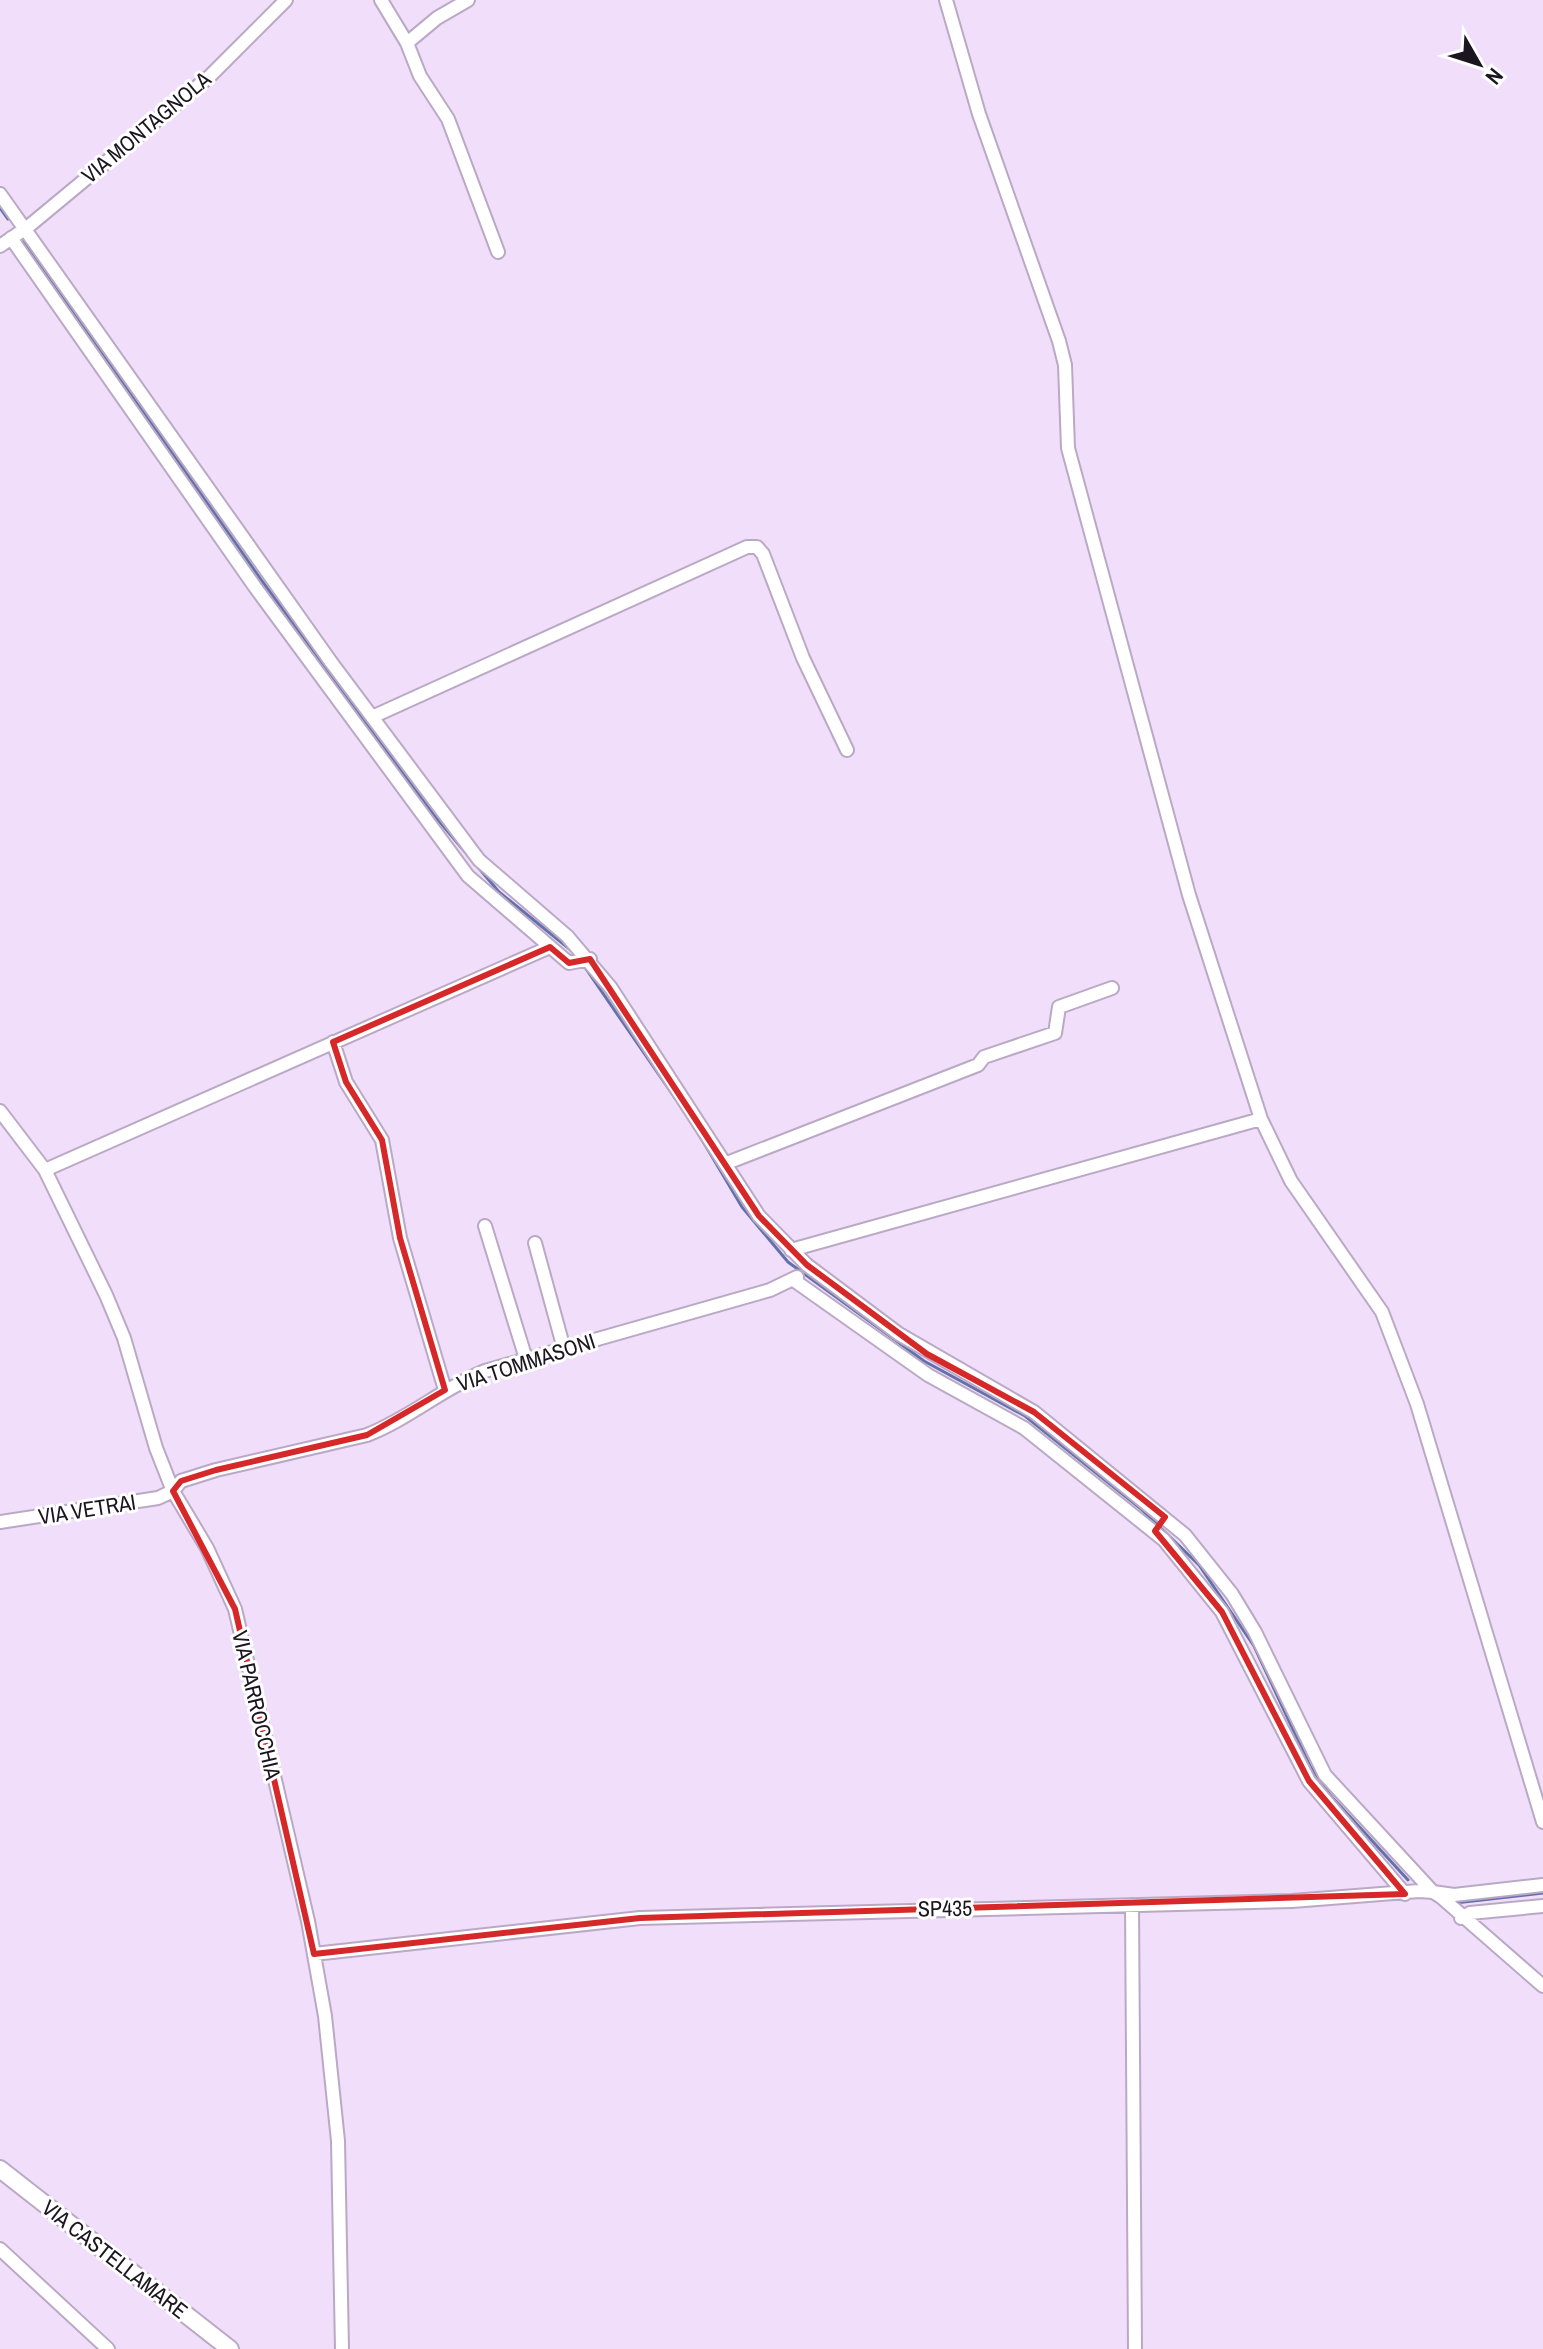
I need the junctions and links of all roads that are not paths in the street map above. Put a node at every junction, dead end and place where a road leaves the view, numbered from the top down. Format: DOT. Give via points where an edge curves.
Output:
graph roads {
  1 [pos="286,0"];
  2 [pos="381,0"];
  3 [pos="468,0"];
  4 [pos="946,0"];
  5 [pos="407,43"];
  6 [pos="0,194"];
  7 [pos="25,230"];
  8 [pos="6,242"];
  9 [pos="498,252"];
  10 [pos="372,717"];
  11 [pos="847,750"];
  12 [pos="550,947"];
  13 [pos="584,960"];
  14 [pos="1112,988"];
  15 [pos="333,1042"];
  16 [pos="0,1111"];
  17 [pos="1261,1119"];
  18 [pos="727,1163"];
  19 [pos="45,1170"];
  20 [pos="485,1226"];
  21 [pos="535,1243"];
  22 [pos="791,1250"];
  23 [pos="801,1273"];
  24 [pos="564,1349"];
  25 [pos="526,1359"];
  26 [pos="445,1390"];
  27 [pos="173,1491"];
  28 [pos="0,1522"];
  29 [pos="1160,1524"];
  30 [pos="1543,1822"];
  31 [pos="1543,1885"];
  32 [pos="1433,1892"];
  33 [pos="1405,1894"];
  34 [pos="1132,1905"];
  35 [pos="1543,1906"];
  36 [pos="1461,1918"];
  37 [pos="314,1954"];
  38 [pos="1543,1986"];
  39 [pos="0,2169"];
  40 [pos="0,2249"];
  41 [pos="108,2349"];
  42 [pos="230,2349"];
  43 [pos="342,2349"];
  44 [pos="1135,2349"];
  1 -- 7 [label="street, VIA MONTAGNOLA" via="210,76"];
  2 -- 5 [label="street"];
  3 -- 5 [label="street"];
  4 -- 17 [label="street" via="984,129 1059,341 1068,448 1189,895"];
  5 -- 9 [label="street" via="420,76 448,119"];
  6 -- 7 [label="street"];
  7 -- 8 [label="street, VIA MONTAGNOLA"];
  7 -- 10 [label="street"];
  8 -- 12 [label="street" via="468,876"];
  10 -- 11 [label="street" via="747,547 757,547"];
  10 -- 13 [label="street" via="479,860"];
  12 -- 13 [label="street" via="569,963"];
  12 -- 15 [label="street"];
  13 -- 18 [label="street"];
  14 -- 18 [label="street" via="1059,1007 1055,1033"];
  15 -- 19 [label="street"];
  15 -- 26 [label="street" via="346,1082 382,1140 400,1238"];
  16 -- 19 [label="street, VIA PARROCCHIA"];
  17 -- 22 [label="street"];
  17 -- 30 [label="street" via="1291,1181 1382,1312 1417,1404"];
  18 -- 22 [label="street" via="759,1216"];
  19 -- 27 [label="street, VIA PARROCCHIA" via="117,1319"];
  20 -- 25 [label="street"];
  21 -- 24 [label="street"];
  22 -- 23 [label="street"];
  23 -- 24 [label="street, VIA TOMMASONI"];
  23 -- 29 [label="street" via="928,1375 1024,1428"];
  23 -- 29 [label="street" via="927,1354 1034,1412"];
  24 -- 25 [label="street, VIA TOMMASONI"];
  25 -- 26 [label="street, VIA TOMMASONI"];
  26 -- 27 [label="street, VIA TOMMASONI" via="379,1431 216,1470 181,1481"];
  27 -- 28 [label="street, VIA VETRAI" via="158,1498"];
  27 -- 37 [label="street, VIA PARROCCHIA" via="235,1609"];
  29 -- 32 [label="street" via="1185,1535 1232,1594 1331,1783"];
  29 -- 33 [label="street" via="1222,1612 1309,1781"];
  31 -- 32 [label="street, SP435" via="1454,1895"];
  32 -- 33 [label="street, SP435"];
  32 -- 36 [label="street"];
  33 -- 34 [label="street, SP435"];
  34 -- 37 [label="street, SP435" via="640,1918"];
  34 -- 44 [label="street"];
  35 -- 36 [label="street"];
  36 -- 38 [label="street"];
  37 -- 43 [label="street, VIA PARROCCHIA" via="335,2098"];
  39 -- 42 [label="main road, VIA CASTELLAMARE"];
  40 -- 41 [label="street"];
}
